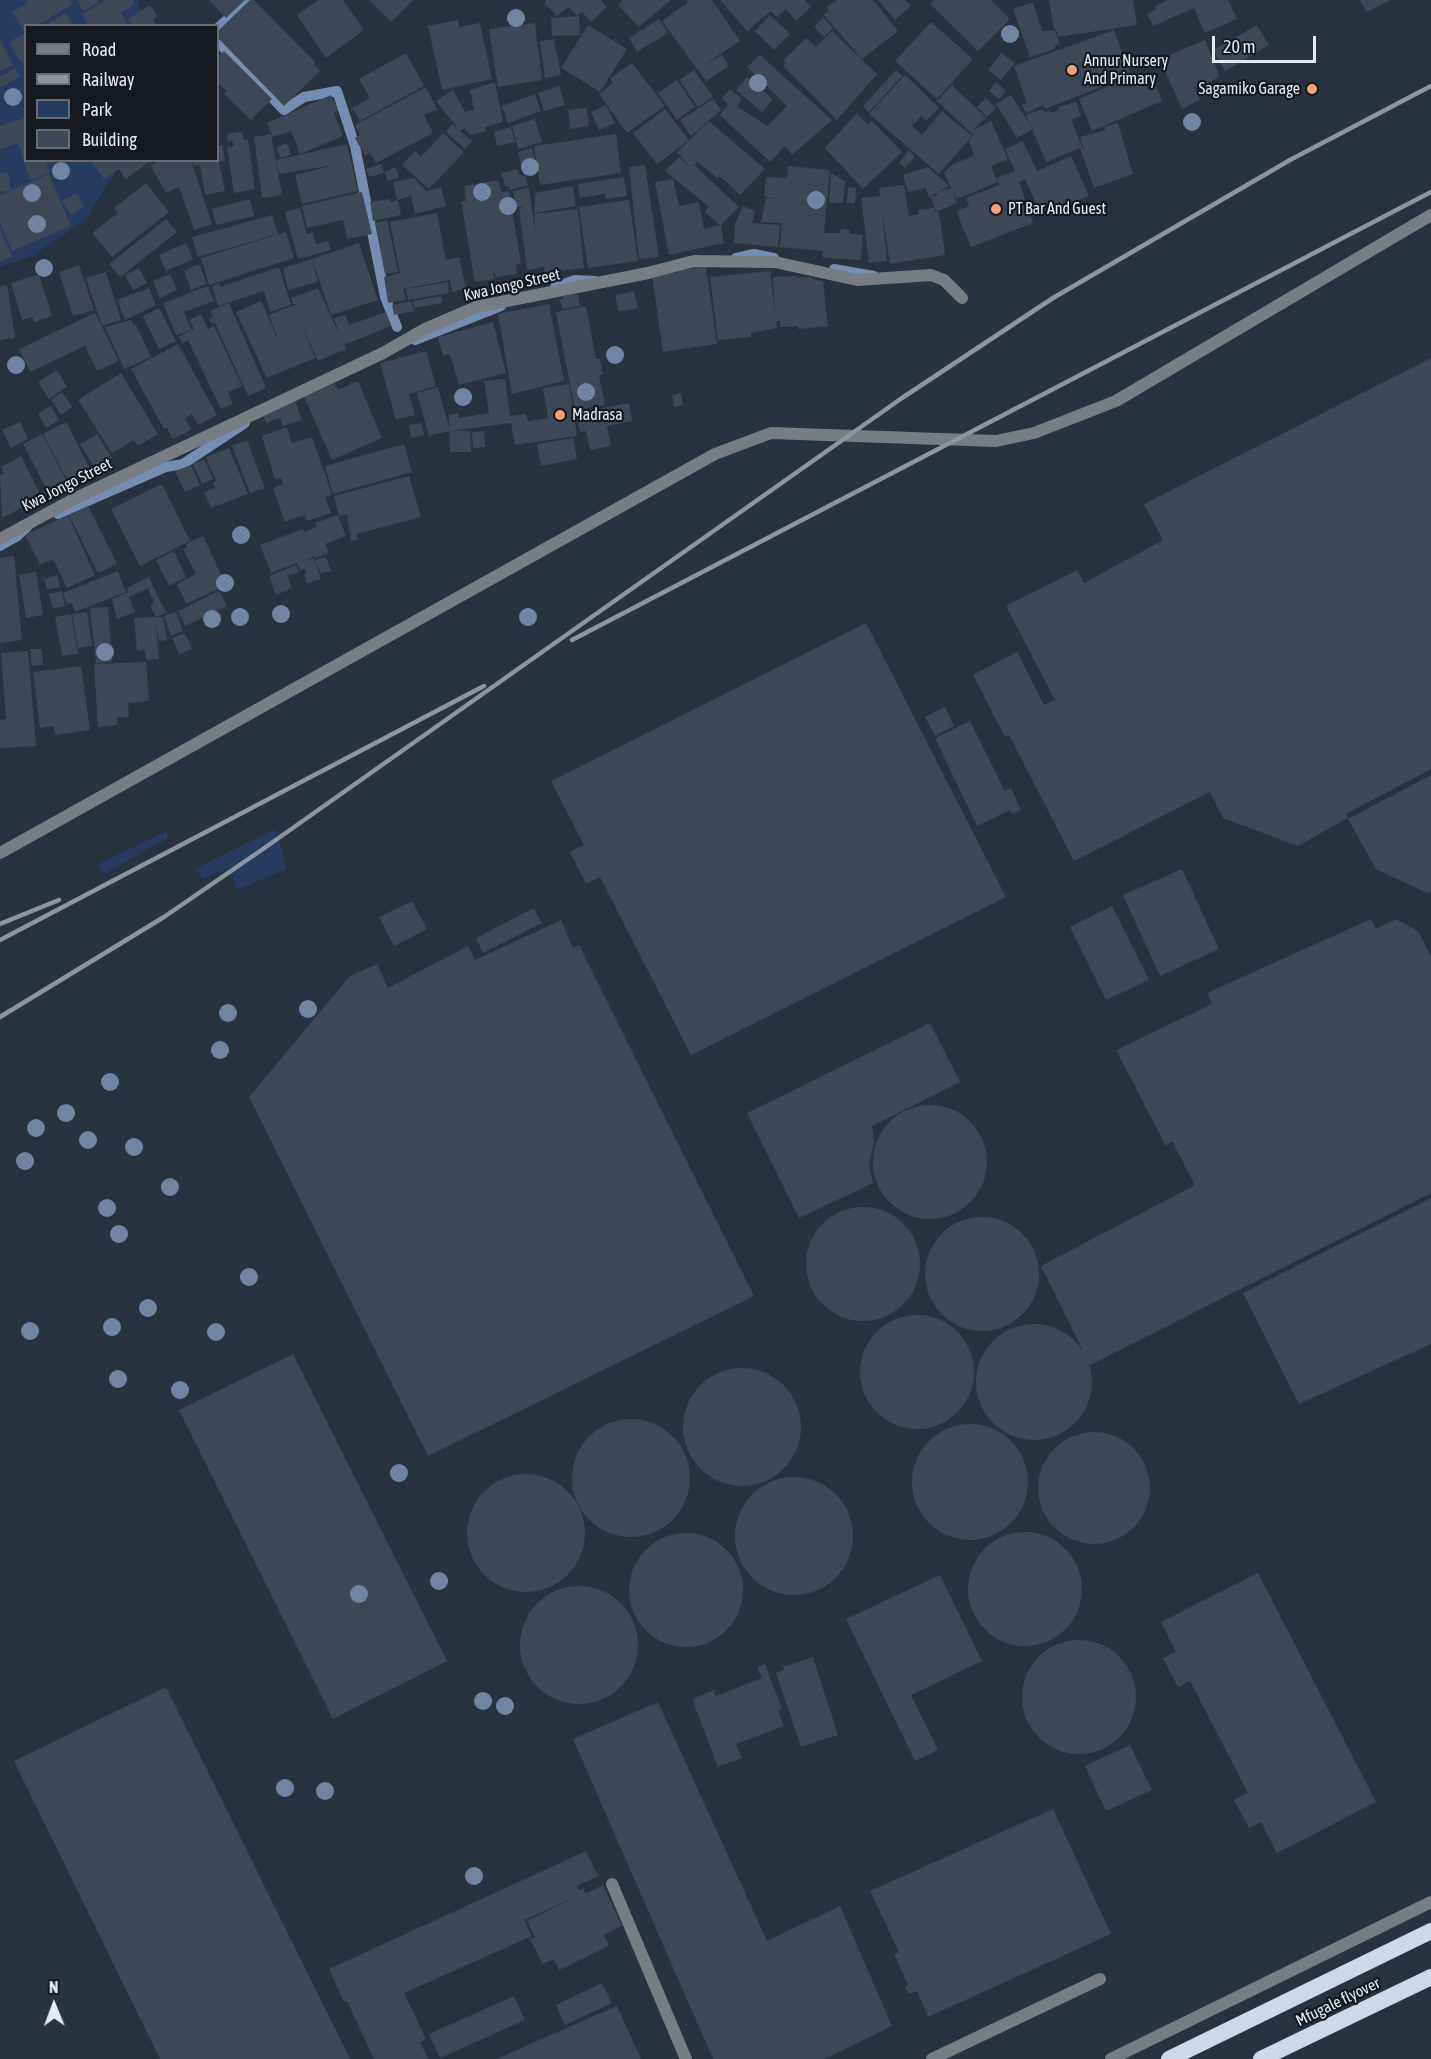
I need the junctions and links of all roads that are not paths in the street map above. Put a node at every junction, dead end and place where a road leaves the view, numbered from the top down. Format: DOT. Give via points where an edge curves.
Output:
graph roads {
  1 [pos="1431,215"];
  2 [pos="962,298"];
  3 [pos="0,539"];
  4 [pos="0,853"];
  5 [pos="612,1884"];
  6 [pos="1431,1902"];
  7 [pos="1431,1931"];
  8 [pos="1431,1977"];
  9 [pos="1101,1979"];
  10 [pos="686,2059"];
  11 [pos="931,2059"];
  12 [pos="1111,2059"];
  13 [pos="1169,2059"];
  14 [pos="1261,2059"];
  1 -- 4 [label="street" via="1116,401 1034,433 996,441 771,433 715,454"];
  2 -- 3 [label="street, Kwa Jongo Street" via="944,280 932,275 857,280 775,262 694,261 476,307 82,495"];
  5 -- 10 [label="street"];
  6 -- 12 [label="street"];
  7 -- 13 [label="highway"];
  8 -- 14 [label="highway, Mfugale flyover"];
  9 -- 11 [label="street"];
}
